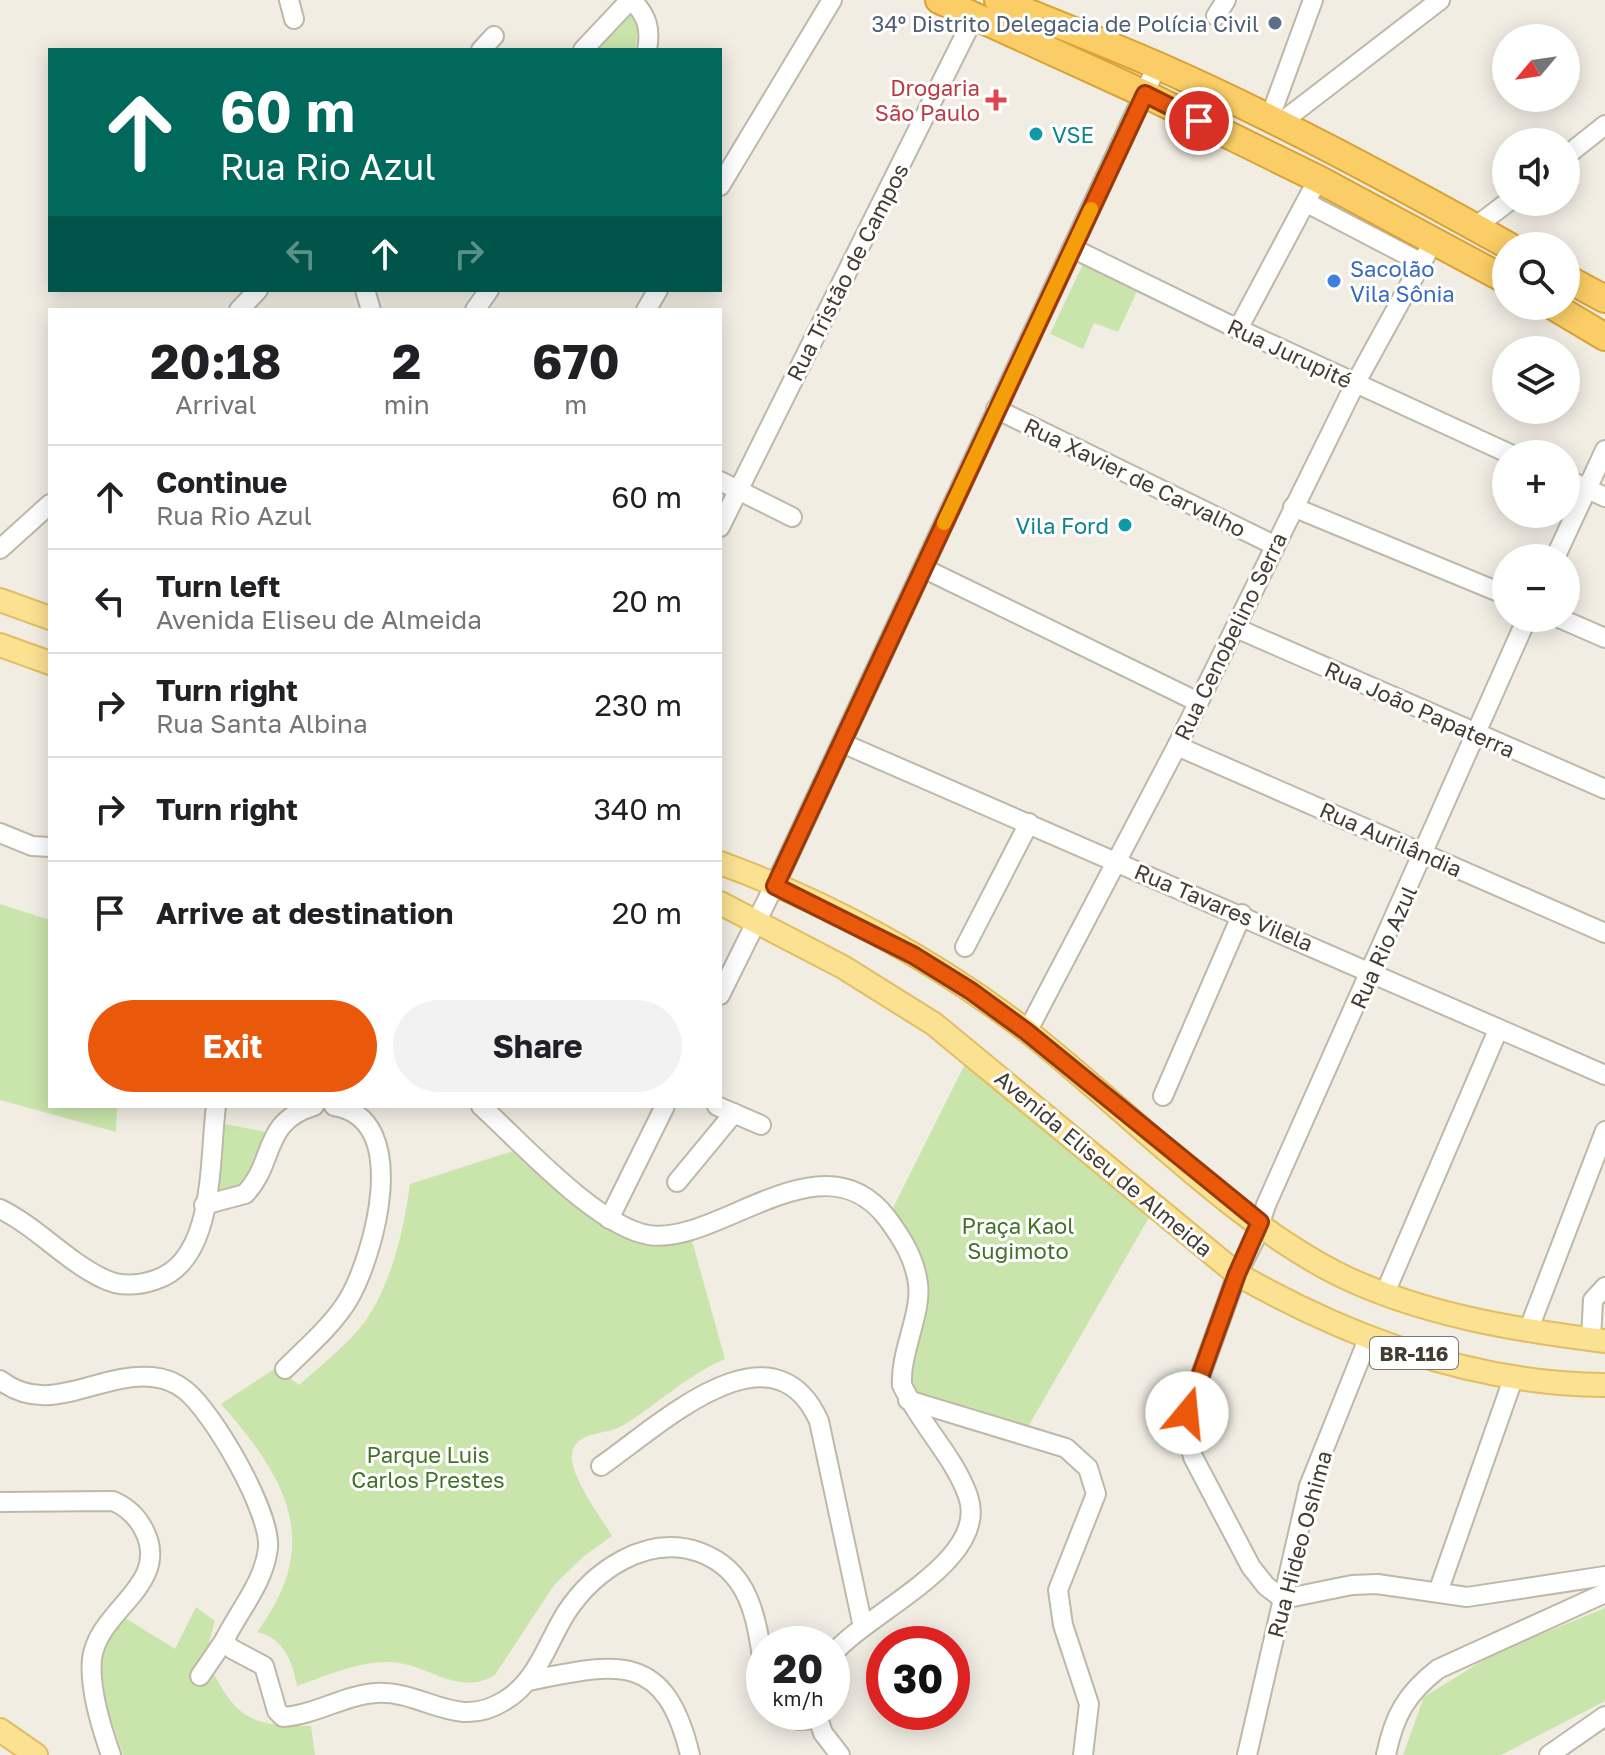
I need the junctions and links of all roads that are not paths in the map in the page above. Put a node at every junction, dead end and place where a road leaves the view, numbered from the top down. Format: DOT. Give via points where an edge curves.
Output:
graph roads {
  1 [pos="289,0"];
  2 [pos="631,0"];
  3 [pos="832,0"];
  4 [pos="939,0"];
  5 [pos="998,0"];
  6 [pos="1313,0"];
  7 [pos="1440,0"];
  8 [pos="974,17"];
  9 [pos="294,19"];
  10 [pos="494,36"];
  11 [pos="483,48"];
  12 [pos="585,48"];
  13 [pos="647,48"];
  14 [pos="1157,66"];
  15 [pos="1188,81"];
  16 [pos="1145,94"];
  17 [pos="1176,109"];
  18 [pos="1274,122"];
  19 [pos="1605,125"];
  20 [pos="1580,145"];
  21 [pos="722,183"];
  22 [pos="1312,191"];
  23 [pos="1492,214"];
  24 [pos="1475,227"];
  25 [pos="1492,236"];
  26 [pos="1072,248"];
  27 [pos="1428,252"];
  28 [pos="1492,275"];
  29 [pos="1580,286"];
  30 [pos="256,292"];
  31 [pos="1605,299"];
  32 [pos="241,308"];
  33 [pos="1576,320"];
  34 [pos="1238,329"];
  35 [pos="1605,337"];
  36 [pos="1355,384"];
  37 [pos="996,409"];
  38 [pos="1492,446"];
  39 [pos="1605,450"];
  40 [pos="722,482"];
  41 [pos="738,490"];
  42 [pos="1596,493"];
  43 [pos="48,506"];
  44 [pos="1293,507"];
  45 [pos="792,517"];
  46 [pos="722,523"];
  47 [pos="1564,544"];
  48 [pos="1274,545"];
  49 [pos="0,549"];
  50 [pos="923,568"];
  51 [pos="1492,589"];
  52 [pos="0,600"];
  53 [pos="48,617"];
  54 [pos="1580,627"];
  55 [pos="1236,628"];
  56 [pos="1521,632"];
  57 [pos="1605,638"];
  58 [pos="0,645"];
  59 [pos="48,662"];
  60 [pos="1198,702"];
  61 [pos="1475,734"];
  62 [pos="842,743"];
  63 [pos="1177,746"];
  64 [pos="1605,789"];
  65 [pos="1029,823"];
  66 [pos="0,833"];
  67 [pos="48,847"];
  68 [pos="1425,854"];
  69 [pos="1117,861"];
  70 [pos="722,864"];
  71 [pos="775,886"];
  72 [pos="722,904"];
  73 [pos="1242,914"];
  74 [pos="757,923"];
  75 [pos="1605,933"];
  76 [pos="965,947"];
  77 [pos="1372,971"];
  78 [pos="722,991"];
  79 [pos="1498,1030"];
  80 [pos="1027,1032"];
  81 [pos="1605,1075"];
  82 [pos="1163,1096"];
  83 [pos="216,1108"];
  84 [pos="308,1108"];
  85 [pos="342,1108"];
  86 [pos="483,1108"];
  87 [pos="664,1108"];
  88 [pos="725,1110"];
  89 [pos="761,1125"];
  90 [pos="1605,1131"];
  91 [pos="677,1182"];
  92 [pos="204,1205"];
  93 [pos="0,1209"];
  94 [pos="609,1219"];
  95 [pos="1260,1222"];
  96 [pos="1237,1274"];
  97 [pos="1605,1287"];
  98 [pos="1385,1293"];
  99 [pos="1528,1331"];
  100 [pos="1368,1339"];
  101 [pos="1598,1340"];
  102 [pos="285,1369"];
  103 [pos="1513,1379"];
  104 [pos="0,1380"];
  105 [pos="1605,1385"];
  106 [pos="908,1400"];
  107 [pos="601,1466"];
  108 [pos="0,1502"];
  109 [pos="1605,1576"];
  110 [pos="1438,1592"];
  111 [pos="1605,1593"];
  112 [pos="1283,1599"];
  113 [pos="756,1626"];
  114 [pos="863,1627"];
  115 [pos="850,1639"];
  116 [pos="224,1641"];
  117 [pos="200,1676"];
  118 [pos="528,1681"];
  119 [pos="1605,1716"];
  120 [pos="0,1730"];
  121 [pos="825,1730"];
  122 [pos="36,1755"];
  123 [pos="111,1755"];
  124 [pos="690,1755"];
  125 [pos="840,1755"];
  126 [pos="1083,1755"];
  127 [pos="1247,1755"];
  128 [pos="1386,1755"];
  129 [pos="1549,1755"];
  1 -- 9 [label="street"];
  2 -- 12 [label="street"];
  2 -- 13 [label="street" via="645,14"];
  3 -- 21 [label="street"];
  4 -- 8 [label="highway"];
  5 -- 14 [label="highway"];
  6 -- 18 [label="street"];
  7 -- 18 [label="street"];
  8 -- 16 [label="highway"];
  8 -- 41 [label="street, Rua Tristão de Campos"];
  10 -- 11 [label="street"];
  14 -- 15 [label="highway"];
  14 -- 16 [label="street"];
  15 -- 17 [label="street"];
  15 -- 18 [label="highway"];
  16 -- 17 [label="highway"];
  16 -- 26 [label="street"];
  17 -- 22 [label="highway"];
  18 -- 24 [label="highway"];
  19 -- 20 [label="street"];
  22 -- 27 [label="highway"];
  22 -- 34 [label="street"];
  23 -- 24 [label="street"];
  24 -- 25 [label="highway"];
  26 -- 34 [label="street, Rua Jurupité"];
  26 -- 37 [label="street"];
  27 -- 28 [label="highway"];
  27 -- 36 [label="street, Rua Cenobelino Serra"];
  29 -- 31 [label="highway"];
  30 -- 32 [label="street"];
  33 -- 35 [label="highway"];
  34 -- 36 [label="street, Rua Jurupité"];
  36 -- 38 [label="street, Rua Jurupité"];
  36 -- 44 [label="street, Rua Cenobelino Serra"];
  37 -- 48 [label="street, Rua Xavier de Carvalho"];
  37 -- 50 [label="street"];
  39 -- 42 [label="street"];
  40 -- 41 [label="street"];
  41 -- 45 [label="street"];
  41 -- 46 [label="street, Rua Tristão de Campos"];
  42 -- 47 [label="street"];
  43 -- 49 [label="street"];
  44 -- 48 [label="street, Rua Cenobelino Serra"];
  44 -- 51 [label="street"];
  48 -- 55 [label="street, Rua Cenobelino Serra"];
  50 -- 60 [label="street"];
  50 -- 62 [label="street"];
  52 -- 53 [label="main road"];
  54 -- 57 [label="street"];
  55 -- 60 [label="street, Rua Cenobelino Serra"];
  55 -- 61 [label="street, Rua João Papaterra"];
  56 -- 61 [label="street, Rua Rio Azul"];
  58 -- 59 [label="main road"];
  60 -- 63 [label="street, Rua Cenobelino Serra"];
  61 -- 64 [label="street, Rua João Papaterra"];
  61 -- 68 [label="street, Rua Rio Azul"];
  62 -- 65 [label="street, Rua Tavares Vilela"];
  62 -- 71 [label="street"];
  63 -- 68 [label="street, Rua Aurilândia"];
  63 -- 69 [label="street, Rua Cenobelino Serra"];
  65 -- 69 [label="street, Rua Tavares Vilela"];
  65 -- 76 [label="street"];
  66 -- 67 [label="street"];
  68 -- 75 [label="street, Rua Aurilândia"];
  68 -- 77 [label="street, Rua Rio Azul"];
  69 -- 73 [label="street, Rua Tavares Vilela"];
  69 -- 80 [label="street, Rua Cenobelino Serra"];
  70 -- 71 [label="main road, BR-116"];
  71 -- 74 [label="street"];
  71 -- 80 [label="main road, BR-116" via="913,955"];
  72 -- 74 [label="main road, Avenida Eliseu de Almeida / BR-116"];
  73 -- 77 [label="street, Rua Tavares Vilela"];
  73 -- 82 [label="street"];
  74 -- 78 [label="street"];
  74 -- 96 [label="main road, Avenida Eliseu de Almeida / BR-116" via="843,967 934,1024"];
  77 -- 79 [label="street, Rua Tavares Vilela"];
  77 -- 95 [label="street, Rua Rio Azul"];
  79 -- 81 [label="street, Rua Tavares Vilela"];
  79 -- 98 [label="street"];
  80 -- 95 [label="main road, BR-116"];
  83 -- 92 [label="street"];
  84 -- 92 [label="street" via="282,1123 243,1196"];
  85 -- 102 [label="street" via="363,1120 373,1135 382,1191 362,1270 348,1299"];
  86 -- 94 [label="street"];
  87 -- 94 [label="street"];
  88 -- 89 [label="street"];
  88 -- 91 [label="street"];
  90 -- 99 [label="street"];
  92 -- 93 [label="street" via="188,1259 175,1271 141,1285 102,1278"];
  94 -- 106 [label="street" via="646,1235 664,1236 771,1195 835,1189 861,1196 883,1213 916,1273 919,1287 901,1369"];
  95 -- 96 [label="street, Rua Rio Azul"];
  95 -- 98 [label="main road, BR-116" via="1316,1261"];
  96 -- 100 [label="main road, Avenida Eliseu de Almeida / BR-116"];
  96 -- 112 [label="street, Rua Rio Azul" via="1194,1387 1187,1432 1193,1457 1251,1567"];
  97 -- 101 [label="street" via="1593,1300"];
  98 -- 99 [label="main road, BR-116"];
  99 -- 101 [label="main road, BR-116"];
  100 -- 103 [label="main road, Avenida Eliseu de Almeida / BR-116"];
  100 -- 112 [label="street, Rua Hideo Oshima" via="1309,1486"];
  103 -- 105 [label="main road, Avenida Eliseu de Almeida / BR-116"];
  103 -- 110 [label="street"];
  104 -- 116 [label="street" via="24,1392 56,1396 123,1378 154,1377 170,1381 198,1403 259,1503 268,1531 261,1574"];
  106 -- 114 [label="street" via="963,1483 972,1515 967,1537 951,1559"];
  106 -- 126 [label="street" via="1066,1448 1088,1468 1096,1494 1058,1590 1063,1625 1089,1704"];
  107 -- 114 [label="street" via="719,1387 759,1376 791,1382 819,1421"];
  108 -- 123 [label="street" via="102,1499 128,1509 147,1538 149,1569 142,1585 105,1627 92,1659"];
  109 -- 110 [label="street" via="1467,1597"];
  110 -- 112 [label="street" via="1352,1585"];
  111 -- 128 [label="street" via="1438,1669 1399,1708"];
  112 -- 127 [label="street, Rua Hideo Oshima"];
  113 -- 118 [label="street" via="753,1605 733,1573 710,1556 668,1546 632,1554 588,1586"];
  114 -- 115 [label="street"];
  116 -- 117 [label="street"];
  116 -- 118 [label="street" via="264,1666 283,1717 375,1693 405,1695 457,1713 474,1712 505,1701"];
  118 -- 124 [label="street" via="612,1668 644,1678 661,1689 681,1716"];
  119 -- 129 [label="street"];
  120 -- 122 [label="main road"];
  121 -- 125 [label="street"];
}
